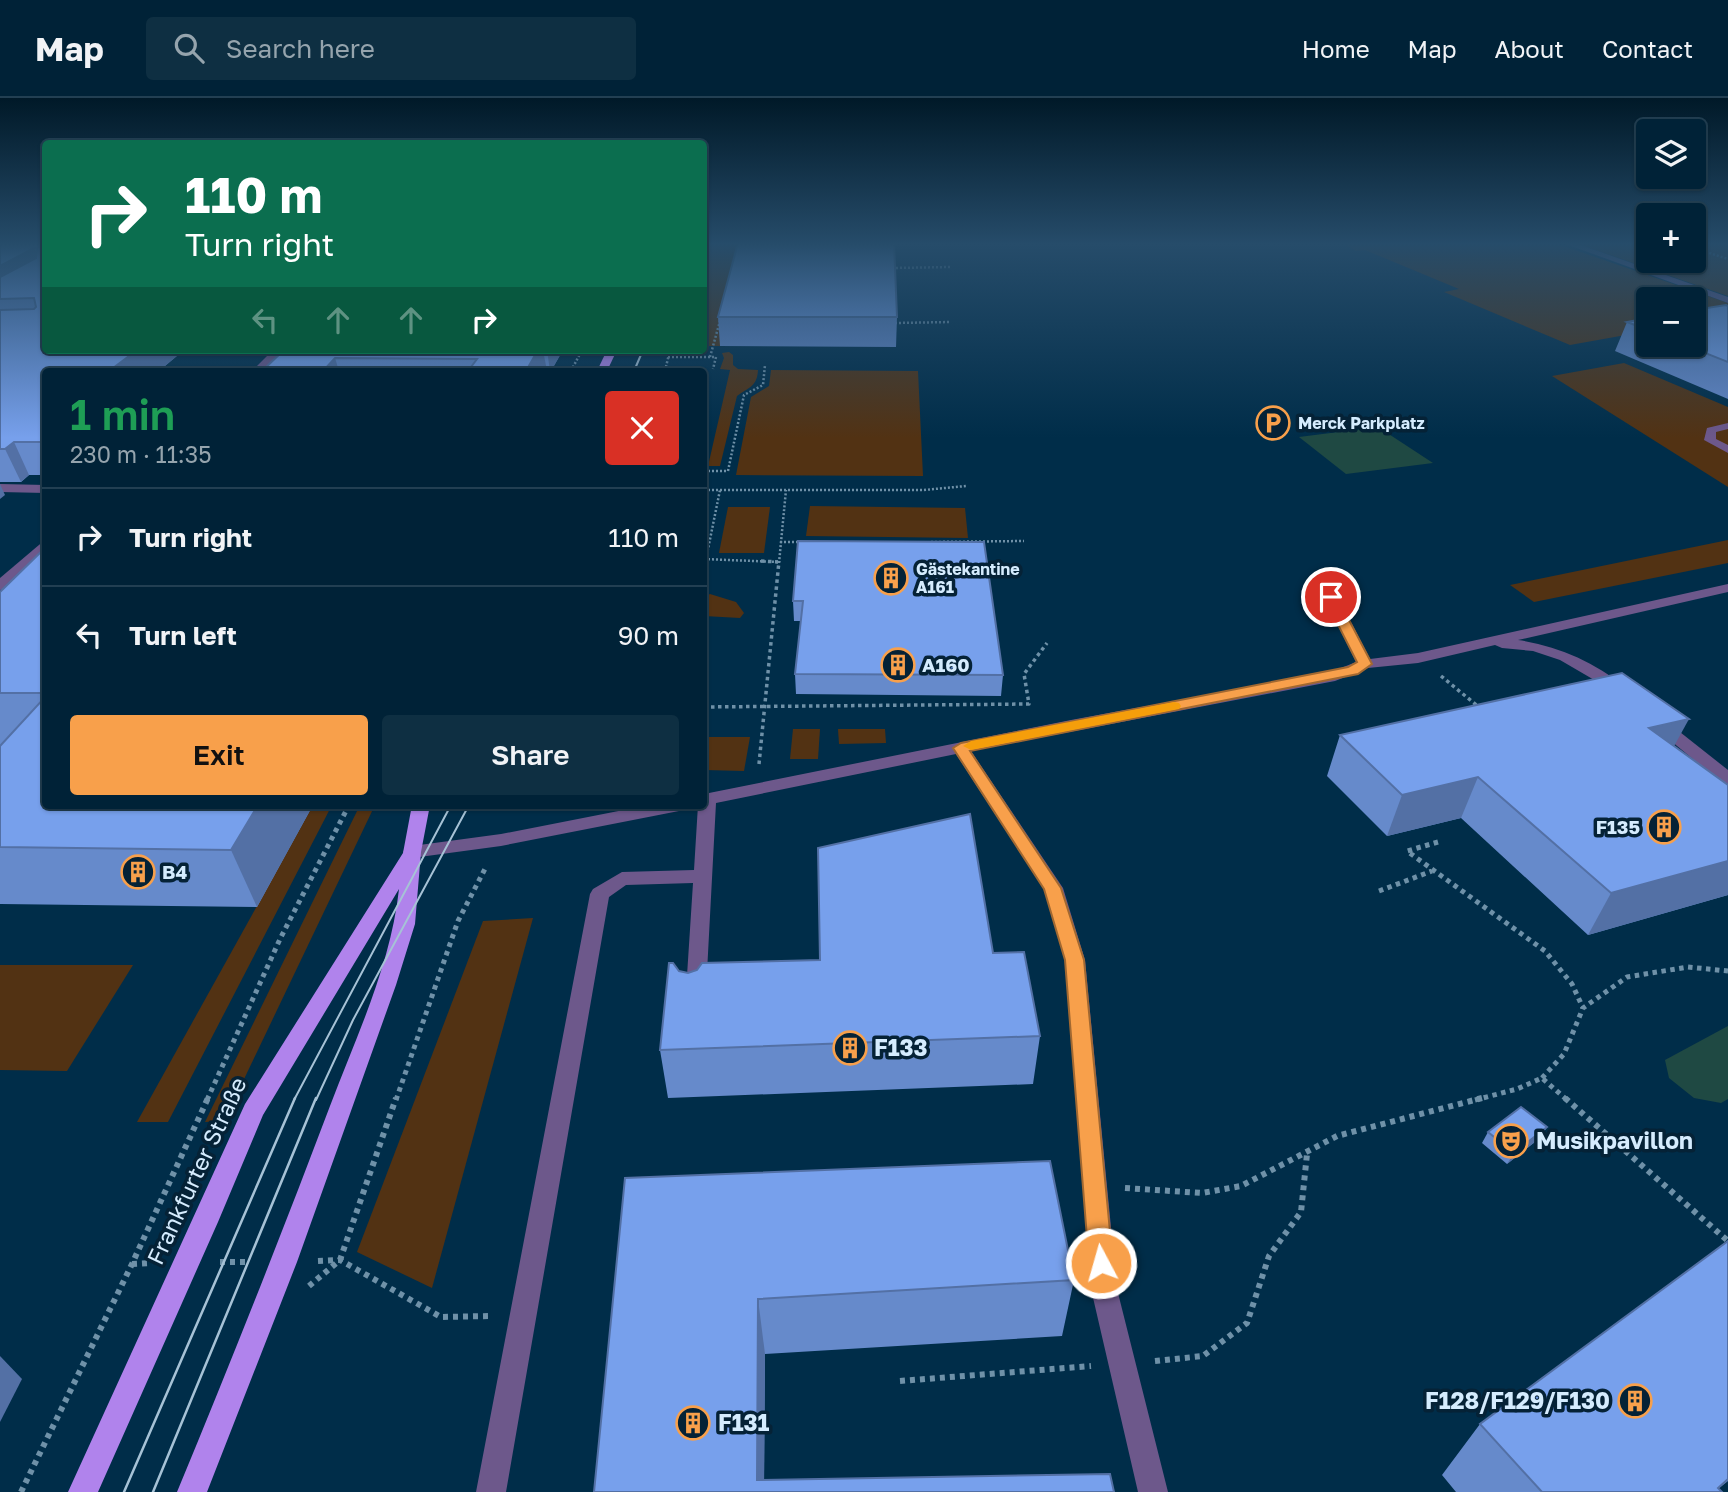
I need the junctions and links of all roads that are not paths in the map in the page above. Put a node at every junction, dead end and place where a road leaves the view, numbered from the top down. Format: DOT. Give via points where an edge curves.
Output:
graph roads {
  1 [pos="275,354"];
  2 [pos="260,368"];
  3 [pos="1728,426"];
  4 [pos="1728,450"];
  5 [pos="0,488"];
  6 [pos="42,489"];
  7 [pos="42,547"];
  8 [pos="0,586"];
  9 [pos="1728,588"];
  10 [pos="1331,597"];
  11 [pos="1473,646"];
  12 [pos="1365,664"];
  13 [pos="1633,702"];
  14 [pos="1651,716"];
  15 [pos="961,748"];
  16 [pos="1728,779"];
  17 [pos="707,800"];
  18 [pos="420,809"];
  19 [pos="659,809"];
  20 [pos="705,809"];
  21 [pos="412,852"];
  22 [pos="703,876"];
  23 [pos="694,1011"];
  24 [pos="83,1492"];
  25 [pos="192,1492"];
  26 [pos="491,1492"];
  27 [pos="1153,1492"];
  1 -- 2 [label="lane"];
  3 -- 4 [label="lane" via="1711,430 1710,440"];
  5 -- 6 [label="lane"];
  7 -- 8 [label="lane"];
  9 -- 11 [label="lane"];
  10 -- 12 [label="lane"];
  11 -- 12 [label="lane"];
  11 -- 13 [label="lane" via="1510,644 1560,654 1597,672"];
  12 -- 15 [label="lane" via="1335,676"];
  14 -- 16 [label="lane"];
  15 -- 17 [label="lane"];
  15 -- 27 [label="lane" via="1053,888 1071,948 1104,1289"];
  18 -- 21 [label="main road, Frankfurter Straße"];
  19 -- 21 [label="lane"];
  20 -- 22 [label="lane"];
  21 -- 24 [label="main road, Frankfurter Straße" via="253,1111"];
  21 -- 25 [label="main road, Frankfurter Straße" via="405,923 386,985 284,1262"];
  22 -- 23 [label="lane"];
  22 -- 26 [label="lane" via="622,879 600,894"];
}
